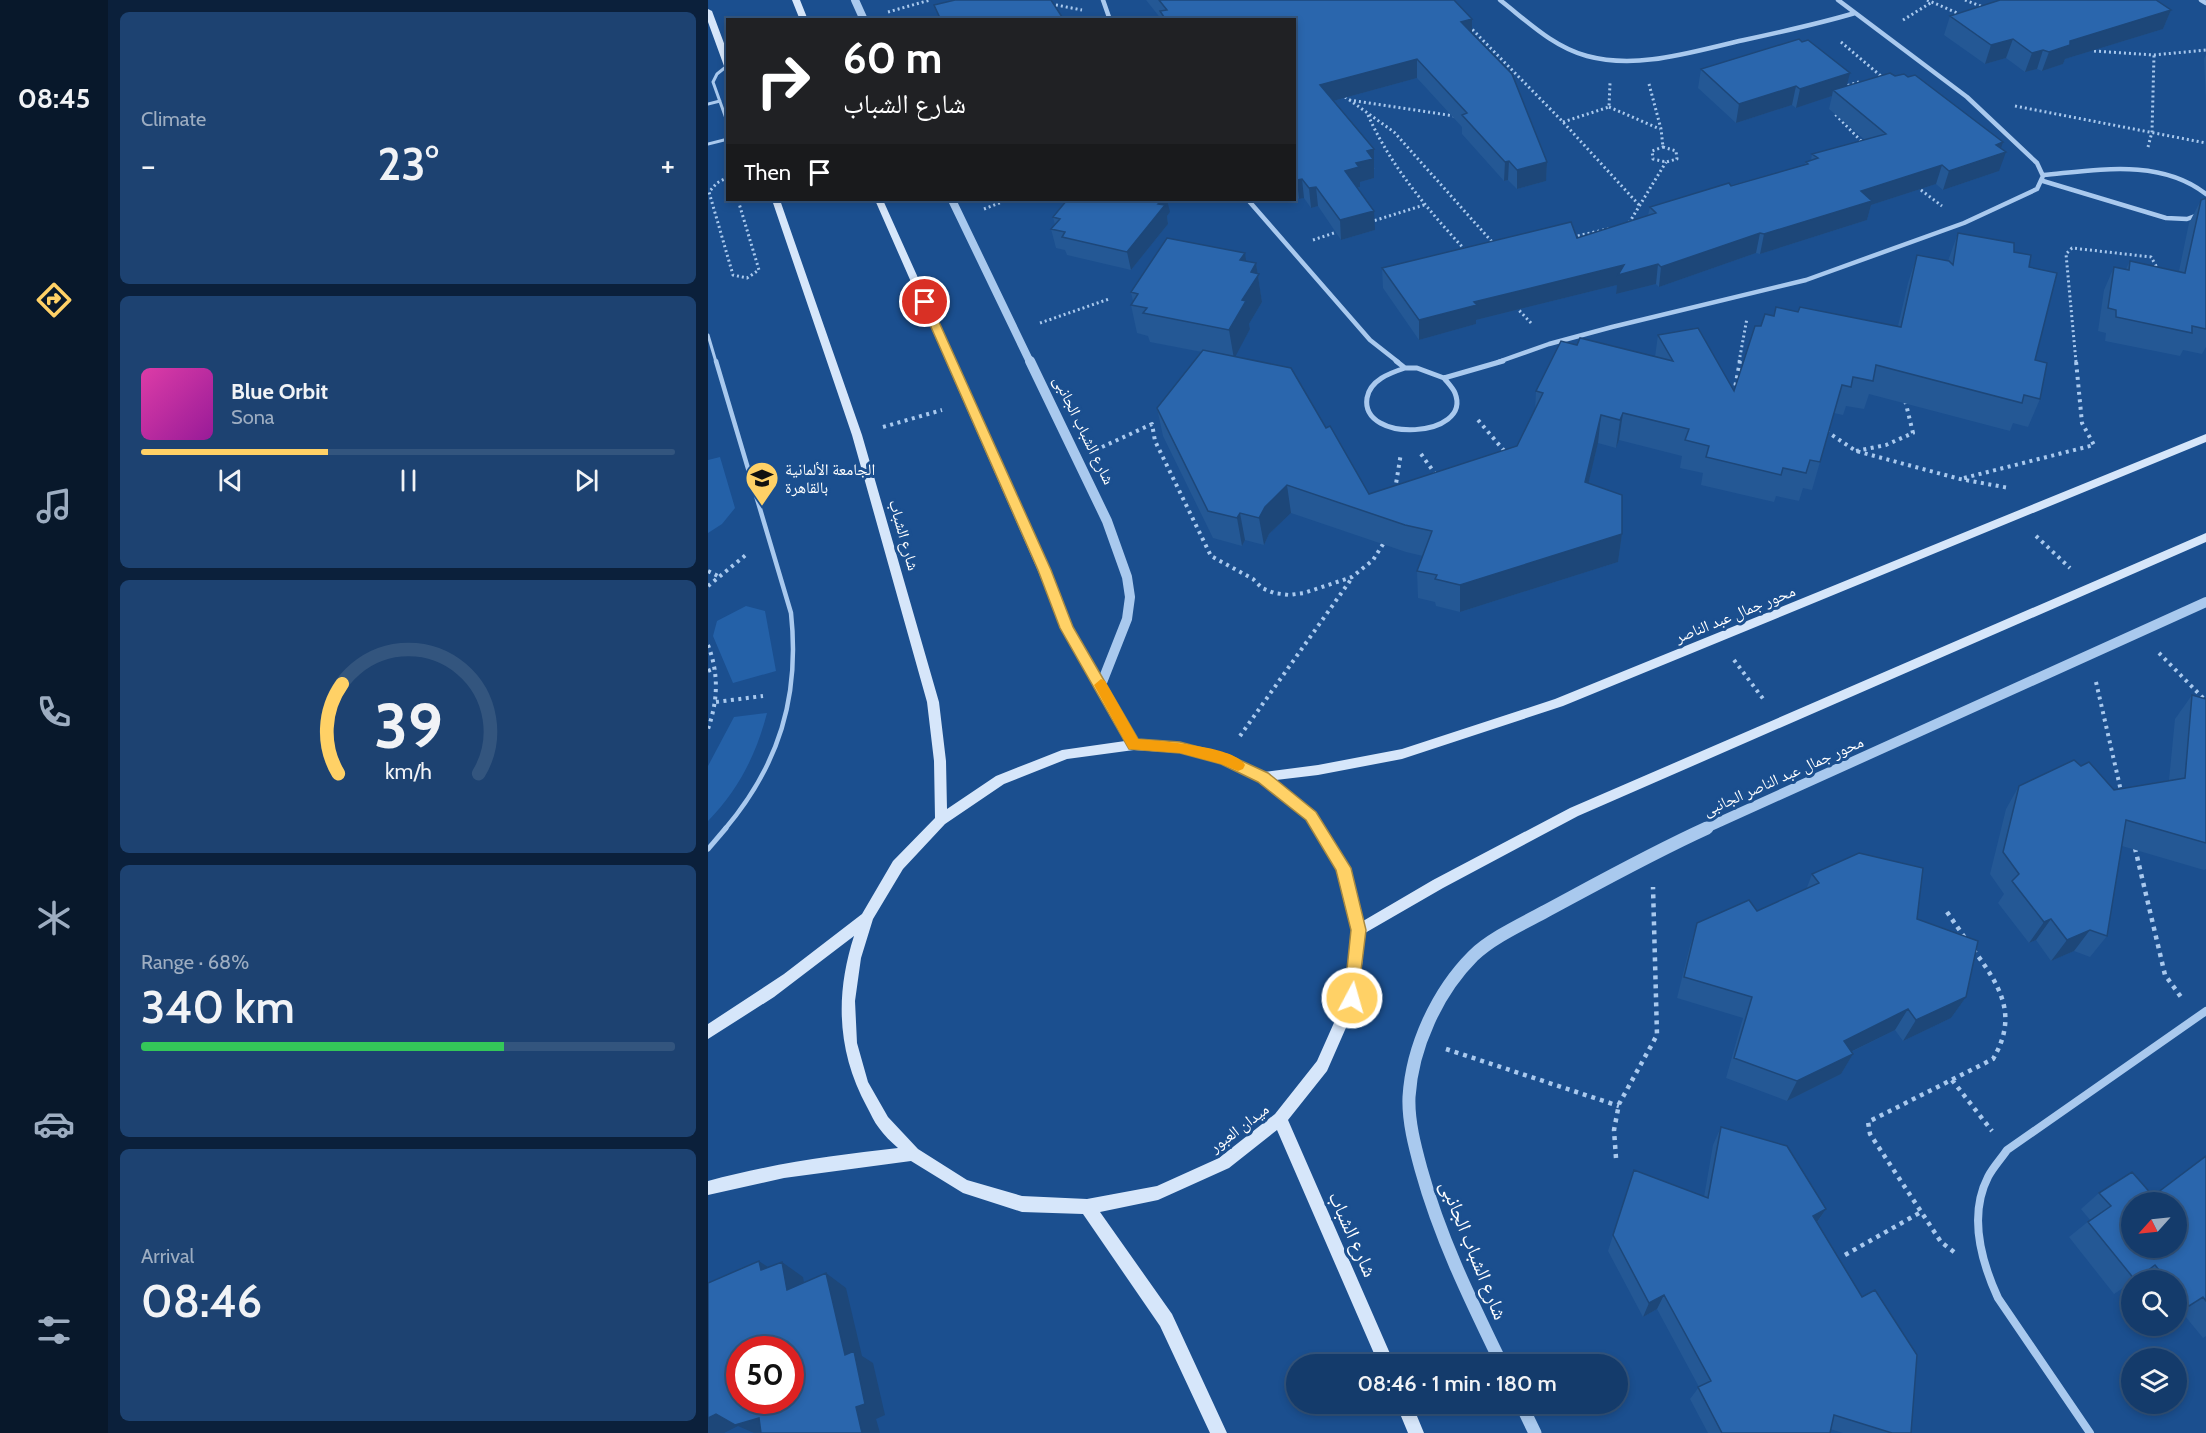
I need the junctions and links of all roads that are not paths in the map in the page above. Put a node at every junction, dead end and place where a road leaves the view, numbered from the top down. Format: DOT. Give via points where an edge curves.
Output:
graph roads {
  1 [pos="796,0"];
  2 [pos="855,0"];
  3 [pos="1103,0"];
  4 [pos="1500,0"];
  5 [pos="1838,0"];
  6 [pos="2200,0"];
  7 [pos="2206,3"];
  8 [pos="708,11"];
  9 [pos="1855,13"];
  10 [pos="1109,17"];
  11 [pos="803,18"];
  12 [pos="864,18"];
  13 [pos="726,63"];
  14 [pos="726,67"];
  15 [pos="720,101"];
  16 [pos="708,104"];
  17 [pos="726,118"];
  18 [pos="726,140"];
  19 [pos="708,144"];
  20 [pos="2043,178"];
  21 [pos="2206,194"];
  22 [pos="776,201"];
  23 [pos="879,201"];
  24 [pos="952,201"];
  25 [pos="1249,201"];
  26 [pos="2206,212"];
  27 [pos="708,335"];
  28 [pos="1406,368"];
  29 [pos="1444,378"];
  30 [pos="2206,438"];
  31 [pos="2206,537"];
  32 [pos="2206,602"];
  33 [pos="1101,685"];
  34 [pos="1134,745"];
  35 [pos="1263,777"];
  36 [pos="941,820"];
  37 [pos="708,849"];
  38 [pos="867,917"];
  39 [pos="1359,930"];
  40 [pos="2206,1011"];
  41 [pos="708,1032"];
  42 [pos="1420,1040"];
  43 [pos="1280,1119"];
  44 [pos="913,1154"];
  45 [pos="708,1188"];
  46 [pos="1087,1207"];
  47 [pos="1382,1354"];
  48 [pos="1497,1354"];
  49 [pos="1408,1414"];
  50 [pos="1525,1414"];
  51 [pos="1219,1433"];
  52 [pos="1416,1433"];
  53 [pos="1534,1433"];
  54 [pos="2090,1433"];
  1 -- 11 [label="main road"];
  2 -- 12 [label="street"];
  3 -- 10 [label="street"];
  4 -- 9 [label="street" via="1568,50 1611,59 1642,60 1677,54"];
  5 -- 9 [label="street"];
  6 -- 7 [label="street"];
  8 -- 13 [label="main road"];
  9 -- 20 [label="street" via="1967,97 2037,163"];
  14 -- 15 [label="lane" via="714,78"];
  15 -- 16 [label="lane"];
  15 -- 17 [label="lane"];
  18 -- 19 [label="lane"];
  20 -- 21 [label="street" via="2142,171 2187,180"];
  20 -- 26 [label="street" via="2166,218 2196,218"];
  20 -- 29 [label="street" via="2037,189 1964,223 1867,260 1752,295 1549,344"];
  22 -- 36 [label="main road, شارع الشباب" via="857,435 933,702 942,773"];
  23 -- 33 [label="main road" via="1067,628"];
  24 -- 33 [label="street, شارع الشباب الجانبى" via="1124,564 1130,599 1123,632"];
  25 -- 28 [label="street" via="1370,340"];
  27 -- 37 [label="lane" via="791,614 797,666 779,739 757,785"];
  28 -- 29 [label="street" via="1434,372"];
  28 -- 29 [label="street" via="1378,379 1366,399 1368,411 1389,428 1422,431 1449,418 1457,397"];
  30 -- 35 [label="main road, محور جمال عبد الناصر" via="1560,703 1402,754"];
  31 -- 39 [label="main road" via="1574,812"];
  32 -- 42 [label="street, محور جمال عبد الناصر الجانبى" via="1652,853 1515,928 1474,955 1445,992"];
  33 -- 34 [label="main road"];
  34 -- 35 [label="main road, ميدان العبور" via="1180,748 1224,759"];
  34 -- 36 [label="main road, ميدان العبور" via="1066,754 1000,780"];
  35 -- 39 [label="main road, ميدان العبور" via="1311,816 1343,868"];
  36 -- 38 [label="main road, ميدان العبور" via="898,865"];
  38 -- 41 [label="main road" via="816,960"];
  38 -- 44 [label="main road, ميدان العبور" via="854,958 848,1001 850,1043 862,1084 883,1122"];
  39 -- 43 [label="main road, ميدان العبور" via="1352,998 1322,1066"];
  40 -- 54 [label="street" via="2007,1150 1986,1180 1979,1209 1981,1255 1987,1277"];
  42 -- 48 [label="street, شارع الشباب الجانبى" via="1409,1098 1414,1143 1433,1213"];
  43 -- 46 [label="main road, ميدان العبور" via="1224,1163 1177,1185 1158,1193"];
  43 -- 47 [label="main road, شارع الشباب"];
  44 -- 45 [label="main road" via="832,1162 749,1176"];
  44 -- 46 [label="main road, ميدان العبور" via="963,1186 1022,1204"];
  46 -- 51 [label="main road" via="1166,1320"];
  49 -- 52 [label="main road"];
  50 -- 53 [label="street"];
}
